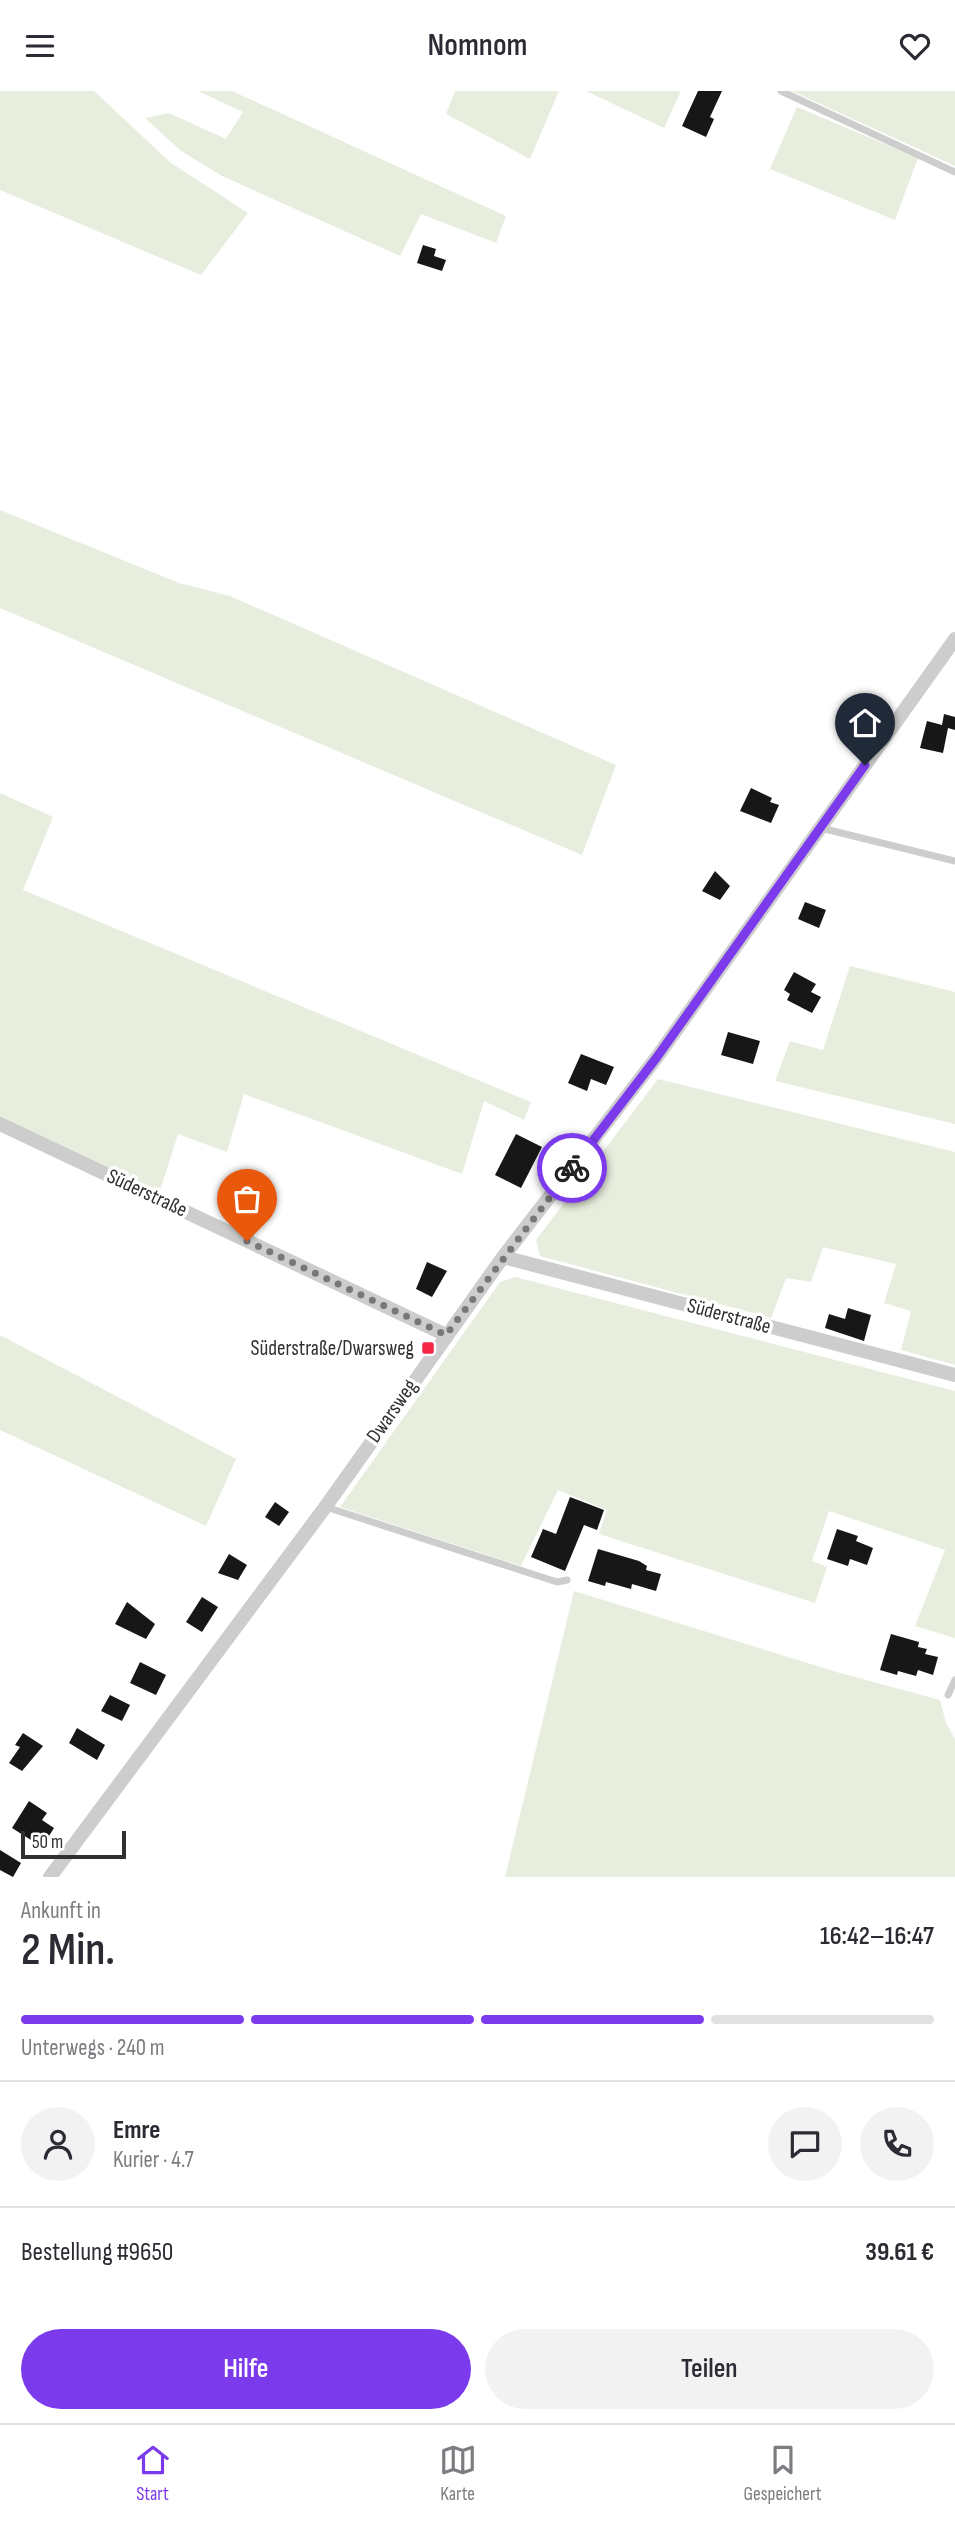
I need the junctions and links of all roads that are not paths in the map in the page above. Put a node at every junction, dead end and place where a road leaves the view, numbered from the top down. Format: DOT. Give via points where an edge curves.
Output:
graph roads {
  1 [pos="781,91"];
  2 [pos="955,172"];
  3 [pos="955,639"];
  4 [pos="820,827"];
  5 [pos="955,861"];
  6 [pos="0,1124"];
  7 [pos="503,1257"];
  8 [pos="446,1335"];
  9 [pos="955,1375"];
  10 [pos="326,1506"];
  11 [pos="567,1580"];
  12 [pos="955,1680"];
  13 [pos="948,1695"];
  14 [pos="50,1877"];
  1 -- 2 [label="lane"];
  3 -- 4 [label="street, Dwarsweg"];
  4 -- 5 [label="lane"];
  4 -- 7 [label="street, Dwarsweg" via="657,1057"];
  6 -- 8 [label="street, Süderstraße"];
  7 -- 8 [label="street, Dwarsweg"];
  7 -- 9 [label="street, Süderstraße"];
  8 -- 10 [label="street, Dwarsweg"];
  10 -- 11 [label="lane" via="557,1582"];
  10 -- 14 [label="street, Dwarsweg"];
  12 -- 13 [label="lane"];
}
